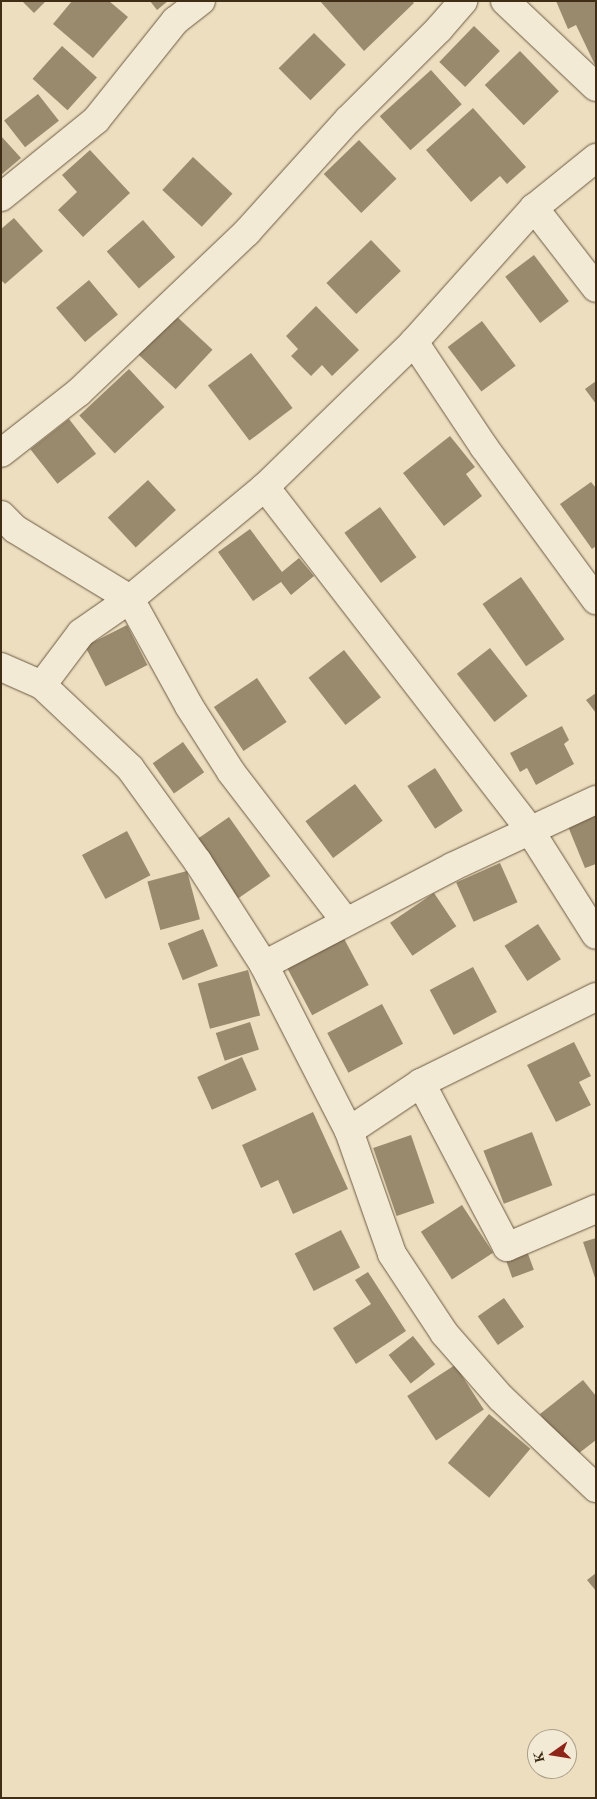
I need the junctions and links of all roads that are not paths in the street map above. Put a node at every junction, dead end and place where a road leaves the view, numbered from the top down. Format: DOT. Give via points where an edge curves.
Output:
graph roads {
  1 [pos="201,1"];
  2 [pos="463,1"];
  3 [pos="505,1"];
  4 [pos="596,87"];
  5 [pos="596,158"];
  6 [pos="1,197"];
  7 [pos="534,208"];
  8 [pos="596,288"];
  9 [pos="414,342"];
  10 [pos="1,453"];
  11 [pos="265,487"];
  12 [pos="1,514"];
  13 [pos="130,599"];
  14 [pos="596,600"];
  15 [pos="1,667"];
  16 [pos="42,684"];
  17 [pos="596,800"];
  18 [pos="530,830"];
  19 [pos="346,922"];
  20 [pos="596,935"];
  21 [pos="264,965"];
  22 [pos="596,997"];
  23 [pos="421,1083"];
  24 [pos="349,1131"];
  25 [pos="596,1209"];
  26 [pos="596,1488"];
  1 -- 6 [label="street" via="175,21 96,120"];
  2 -- 10 [label="street" via="348,120 247,232 79,392"];
  3 -- 4 [label="street"];
  5 -- 7 [label="street"];
  7 -- 8 [label="street"];
  7 -- 9 [label="street"];
  9 -- 11 [label="street"];
  9 -- 14 [label="street" via="484,447"];
  11 -- 13 [label="street"];
  11 -- 18 [label="street"];
  12 -- 13 [label="street" via="15,529"];
  13 -- 16 [label="street" via="81,634"];
  13 -- 19 [label="street" via="189,706 231,772"];
  15 -- 16 [label="street"];
  16 -- 21 [label="street" via="130,768 198,862"];
  17 -- 18 [label="street"];
  18 -- 19 [label="street" via="452,866"];
  18 -- 20 [label="street"];
  19 -- 21 [label="street"];
  21 -- 24 [label="street"];
  22 -- 23 [label="street"];
  23 -- 24 [label="street"];
  23 -- 25 [label="street" via="506,1247"];
  24 -- 26 [label="street" via="392,1254 444,1334 501,1398"];
}
